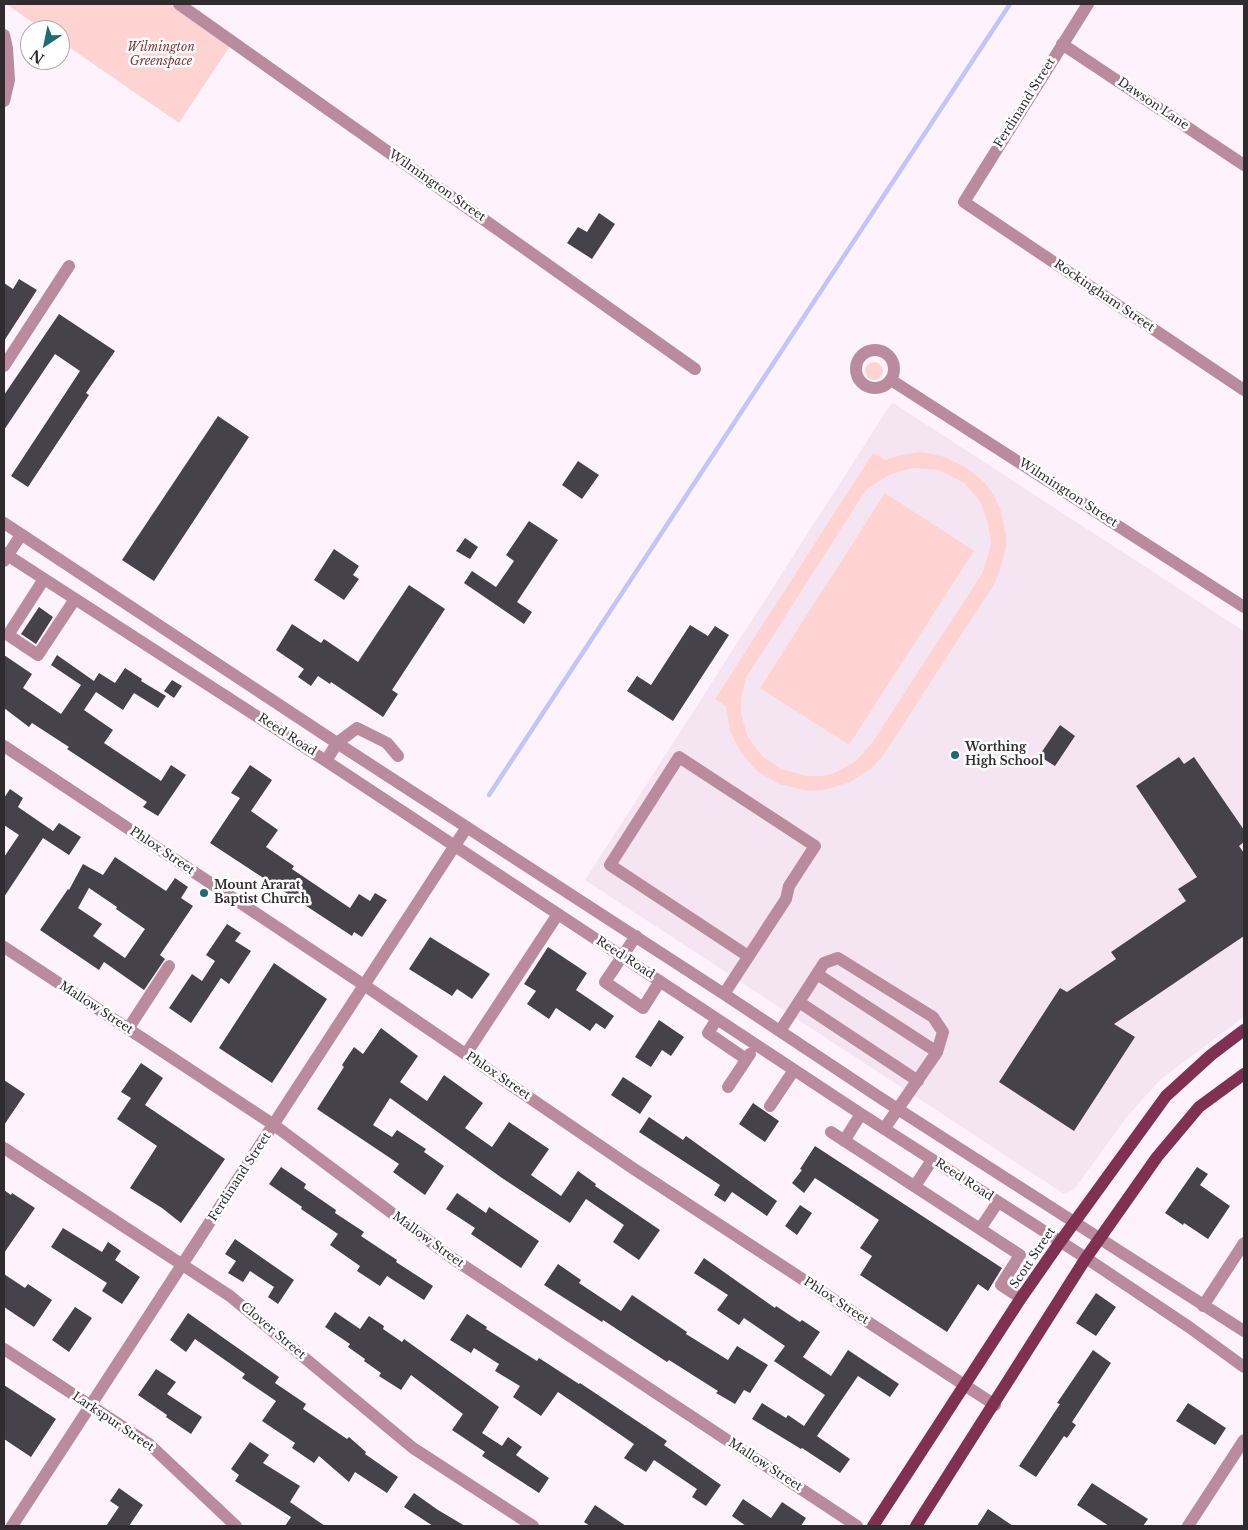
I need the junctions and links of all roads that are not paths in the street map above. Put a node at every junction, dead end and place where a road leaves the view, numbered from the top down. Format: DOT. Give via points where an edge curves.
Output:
graph roads {
  1 [pos="179,4"];
  2 [pos="1088,4"];
  3 [pos="4,35"];
  4 [pos="1062,44"];
  5 [pos="4,100"];
  6 [pos="1244,165"];
  7 [pos="964,202"];
  8 [pos="69,266"];
  9 [pos="4,366"];
  10 [pos="695,369"];
  11 [pos="891,380"];
  12 [pos="1244,390"];
  13 [pos="4,523"];
  14 [pos="21,534"];
  15 [pos="5,557"];
  16 [pos="44,579"];
  17 [pos="75,599"];
  18 [pos="1244,607"];
  19 [pos="175,636"];
  20 [pos="163,656"];
  21 [pos="337,743"];
  22 [pos="4,746"];
  23 [pos="398,756"];
  24 [pos="326,761"];
  25 [pos="467,827"];
  26 [pos="455,846"];
  27 [pos="558,914"];
  28 [pos="636,936"];
  29 [pos="4,947"];
  30 [pos="748,956"];
  31 [pos="622,957"];
  32 [pos="169,966"];
  33 [pos="817,974"];
  34 [pos="660,981"];
  35 [pos="364,985"];
  36 [pos="724,994"];
  37 [pos="799,1002"];
  38 [pos="717,1019"];
  39 [pos="128,1029"];
  40 [pos="1244,1030"];
  41 [pos="780,1031"];
  42 [pos="756,1045"];
  43 [pos="937,1052"];
  44 [pos="466,1054"];
  45 [pos="746,1059"];
  46 [pos="794,1070"];
  47 [pos="1244,1074"];
  48 [pos="918,1081"];
  49 [pos="728,1087"];
  50 [pos="770,1106"];
  51 [pos="898,1109"];
  52 [pos="861,1114"];
  53 [pos="274,1125"];
  54 [pos="884,1129"];
  55 [pos="831,1132"];
  56 [pos="844,1140"];
  57 [pos="4,1148"];
  58 [pos="932,1160"];
  59 [pos="915,1186"];
  60 [pos="998,1202"];
  61 [pos="1074,1223"];
  62 [pos="980,1229"];
  63 [pos="1099,1240"];
  64 [pos="1060,1242"];
  65 [pos="1244,1242"];
  66 [pos="1086,1258"];
  67 [pos="183,1265"];
  68 [pos="1021,1298"];
  69 [pos="1203,1306"];
  70 [pos="1244,1332"];
  71 [pos="4,1349"];
  72 [pos="1244,1367"];
  73 [pos="965,1385"];
  74 [pos="90,1405"];
  75 [pos="994,1405"];
  76 [pos="1244,1440"];
  77 [pos="12,1526"];
  78 [pos="236,1526"];
  79 [pos="533,1526"];
  80 [pos="857,1526"];
  81 [pos="873,1526"];
  82 [pos="916,1526"];
  83 [pos="1188,1526"];
  1 -- 10 [label="street, Wilmington Street"];
  2 -- 4 [label="street, Ferdinand Street"];
  3 -- 5 [label="street" via="9,80"];
  4 -- 6 [label="street, Dawson Lane"];
  4 -- 7 [label="street, Ferdinand Street"];
  7 -- 12 [label="street, Rockingham Street"];
  8 -- 9 [label="street"];
  11 -- 18 [label="street, Wilmington Street"];
  13 -- 14 [label="street, Reed Road"];
  14 -- 15 [label="street"];
  14 -- 19 [label="street, Reed Road"];
  15 -- 16 [label="street, Reed Road"];
  16 -- 17 [label="street, Reed Road"];
  16 -- 17 [label="street" via="8,635 38,655"];
  17 -- 20 [label="street, Reed Road"];
  19 -- 20 [label="street"];
  19 -- 21 [label="street, Reed Road"];
  20 -- 24 [label="street, Reed Road"];
  21 -- 23 [label="street" via="357,728 387,743"];
  21 -- 24 [label="street"];
  21 -- 25 [label="street, Reed Road"];
  22 -- 35 [label="street, Phlox Street"];
  24 -- 26 [label="street, Reed Road"];
  25 -- 26 [label="street, Ferdinand Street"];
  25 -- 28 [label="street, Reed Road"];
  26 -- 27 [label="street, Reed Road"];
  26 -- 35 [label="street, Ferdinand Street"];
  27 -- 31 [label="street, Reed Road"];
  27 -- 44 [label="street"];
  28 -- 31 [label="street"];
  28 -- 36 [label="street, Reed Road"];
  29 -- 39 [label="street, Mallow Street"];
  30 -- 30 [label="street" via="610,865 679,757 815,846 789,886 786,899"];
  30 -- 36 [label="street"];
  31 -- 34 [label="street, Reed Road"];
  31 -- 34 [label="street" via="605,982 643,1008"];
  32 -- 39 [label="street"];
  33 -- 37 [label="street"];
  33 -- 43 [label="street"];
  33 -- 43 [label="street" via="824,963 838,958 933,1017 943,1032"];
  34 -- 38 [label="street, Reed Road"];
  35 -- 44 [label="street, Phlox Street"];
  35 -- 53 [label="street, Ferdinand Street"];
  36 -- 41 [label="street, Reed Road"];
  37 -- 41 [label="street"];
  37 -- 48 [label="street"];
  38 -- 42 [label="street, Reed Road"];
  38 -- 45 [label="street" via="708,1033"];
  39 -- 53 [label="street, Mallow Street"];
  40 -- 61 [label="main road, Scott Street" via="1166,1096"];
  41 -- 51 [label="street, Reed Road"];
  42 -- 45 [label="street"];
  42 -- 46 [label="street, Reed Road"];
  43 -- 48 [label="street"];
  44 -- 73 [label="street, Phlox Street" via="634,1169"];
  45 -- 49 [label="street"];
  46 -- 50 [label="street"];
  46 -- 52 [label="street, Reed Road"];
  47 -- 63 [label="main road" via="1199,1107 1157,1157"];
  48 -- 51 [label="street"];
  51 -- 54 [label="street"];
  51 -- 61 [label="street, Reed Road"];
  52 -- 54 [label="street, Reed Road"];
  52 -- 56 [label="street"];
  53 -- 67 [label="street, Ferdinand Street"];
  53 -- 80 [label="street, Mallow Street" via="452,1258"];
  54 -- 58 [label="street, Reed Road"];
  55 -- 56 [label="street"];
  56 -- 59 [label="street"];
  57 -- 67 [label="street, Clover Street"];
  58 -- 59 [label="street"];
  58 -- 60 [label="street, Reed Road"];
  59 -- 62 [label="street"];
  60 -- 62 [label="street"];
  60 -- 64 [label="street, Reed Road"];
  61 -- 63 [label="street, Reed Road"];
  61 -- 64 [label="main road, Scott Street"];
  62 -- 68 [label="street" via="1020,1255 1001,1284"];
  63 -- 66 [label="main road"];
  63 -- 69 [label="street, Reed Road"];
  64 -- 66 [label="street, Reed Road"];
  64 -- 68 [label="main road, Scott Street"];
  65 -- 69 [label="street"];
  66 -- 72 [label="street, Reed Road"];
  66 -- 75 [label="main road"];
  67 -- 74 [label="street, Ferdinand Street"];
  67 -- 79 [label="street, Clover Street" via="230,1296 413,1448"];
  68 -- 73 [label="main road, Scott Street"];
  69 -- 70 [label="street, Reed Road"];
  71 -- 74 [label="street, Larkspur Street"];
  73 -- 75 [label="street, Phlox Street"];
  73 -- 81 [label="main road, Scott Street"];
  74 -- 77 [label="street, Ferdinand Street"];
  74 -- 78 [label="street, Larkspur Street" via="149,1444"];
  75 -- 82 [label="main road"];
  76 -- 83 [label="street"];
}
